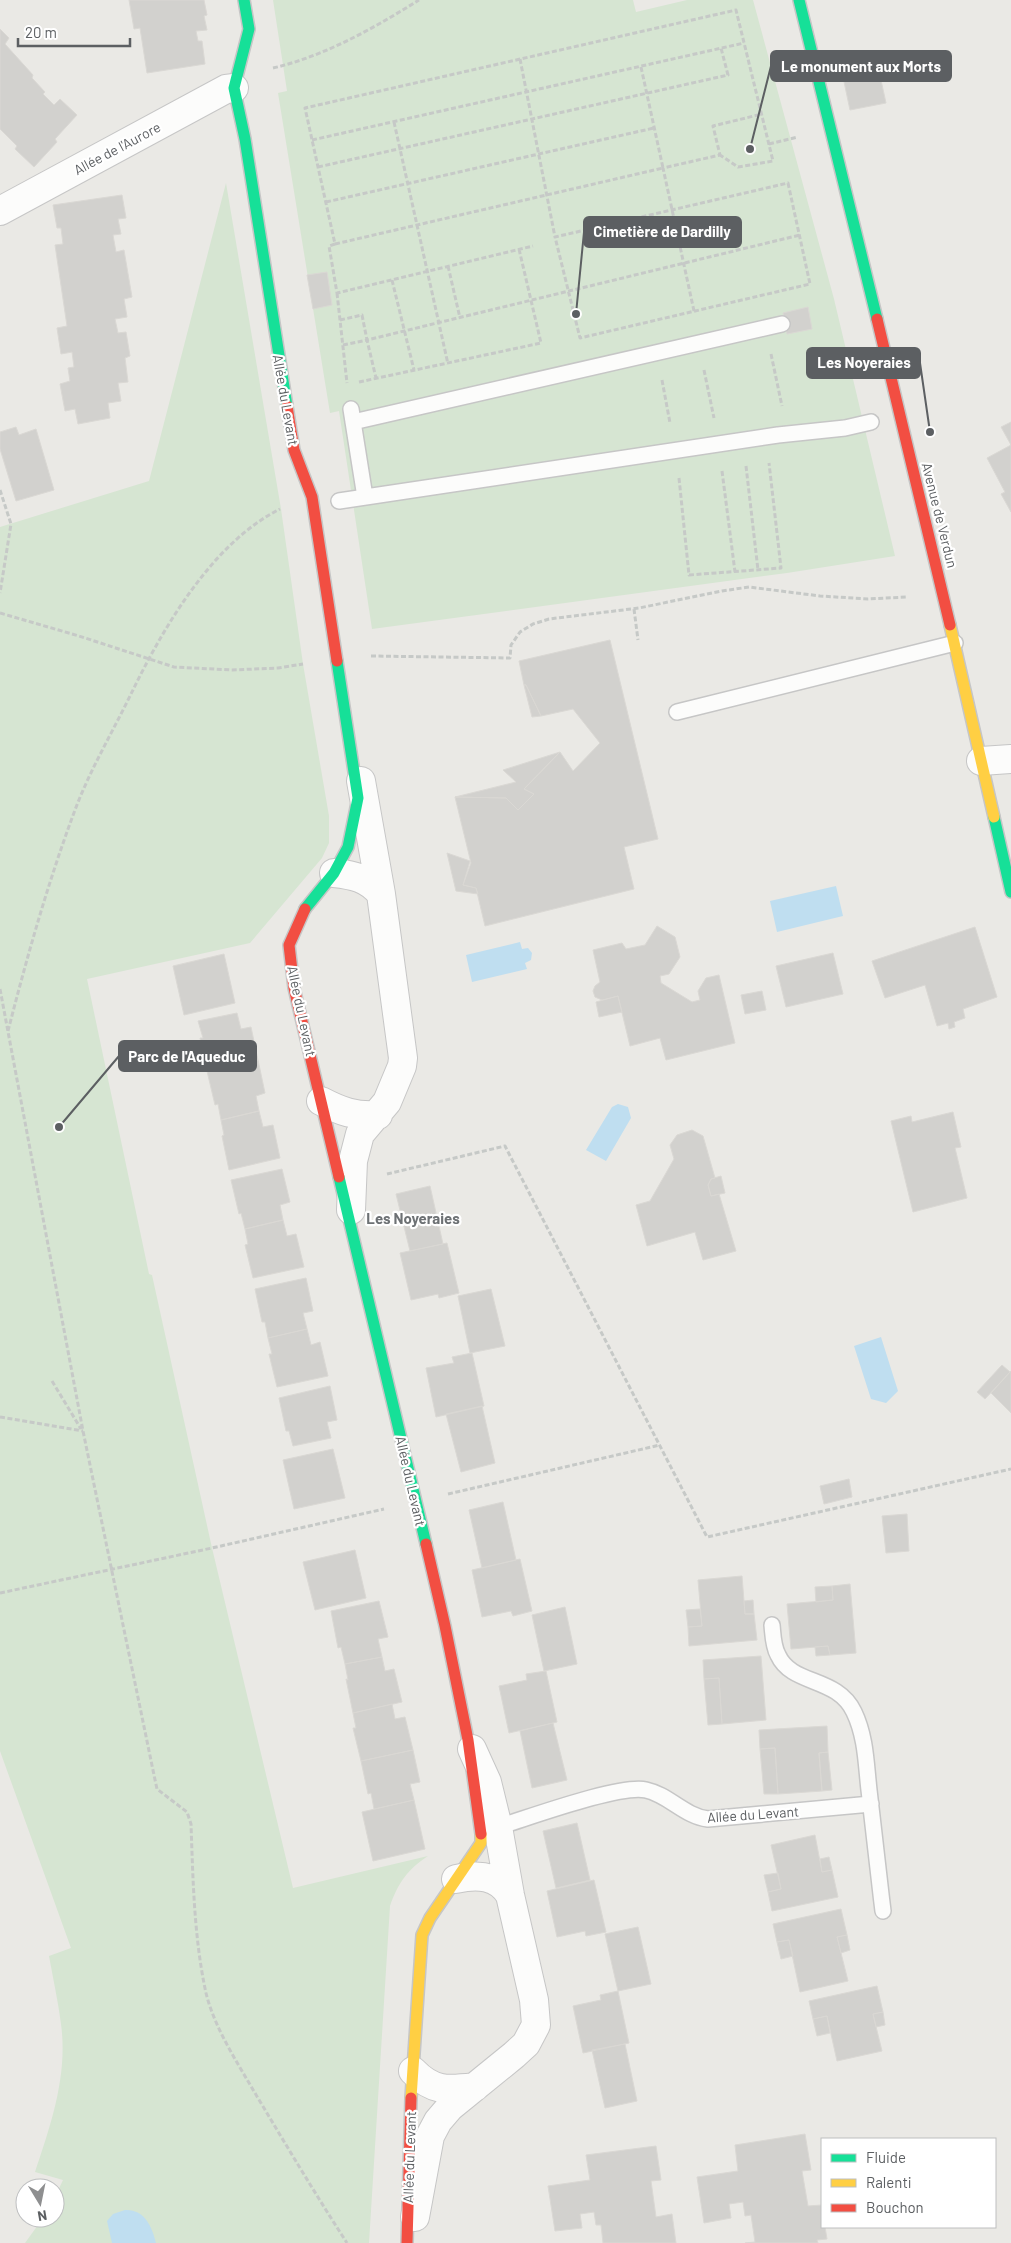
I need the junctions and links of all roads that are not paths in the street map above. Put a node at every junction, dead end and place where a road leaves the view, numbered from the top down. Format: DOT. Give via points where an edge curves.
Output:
graph roads {
  1 [pos="244,0"];
  2 [pos="799,0"];
  3 [pos="234,88"];
  4 [pos="0,211"];
  5 [pos="782,324"];
  6 [pos="871,422"];
  7 [pos="365,497"];
  8 [pos="339,501"];
  9 [pos="955,643"];
  10 [pos="346,710"];
  11 [pos="677,712"];
  12 [pos="1011,759"];
  13 [pos="981,761"];
  14 [pos="334,873"];
  15 [pos="1011,892"];
  16 [pos="380,894"];
  17 [pos="321,1101"];
  18 [pos="378,1115"];
  19 [pos="351,1222"];
  20 [pos="772,1625"];
  21 [pos="468,1740"];
  22 [pos="871,1804"];
  23 [pos="498,1827"];
  24 [pos="456,1879"];
  25 [pos="510,1895"];
  26 [pos="883,1912"];
  27 [pos="413,2071"];
  28 [pos="475,2087"];
  29 [pos="409,2243"];
  1 -- 3 [label="street" via="249,29"];
  2 -- 9 [label="street, Avenue de Verdun"];
  3 -- 4 [label="street, Allée de l'Aurore" via="226,89"];
  3 -- 10 [label="street, Allée du Levant" via="245,139 294,450 312,498"];
  5 -- 7 [label="lane" via="352,415"];
  6 -- 7 [label="lane"];
  7 -- 8 [label="lane"];
  9 -- 11 [label="lane"];
  9 -- 13 [label="street, Avenue de Verdun"];
  10 -- 14 [label="street, Allée du Levant" via="358,798 348,847"];
  10 -- 16 [label="street, Allée du Levant" via="365,798"];
  12 -- 13 [label="street"];
  13 -- 15 [label="street, Avenue de Verdun"];
  14 -- 16 [label="street" via="362,878 372,883"];
  14 -- 17 [label="street, Allée du Levant" via="304,909 289,945 294,988"];
  16 -- 18 [label="street, Allée du Levant" via="403,1058 393,1091"];
  17 -- 18 [label="street" via="350,1114"];
  17 -- 19 [label="street, Allée du Levant"];
  18 -- 19 [label="street, Allée du Levant" via="360,1134 352,1161"];
  19 -- 21 [label="street, Allée du Levant" via="445,1626"];
  20 -- 22 [label="lane" via="778,1657 788,1668 806,1679 830,1687 846,1698 854,1711 862,1731"];
  21 -- 23 [label="street, Allée du Levant" via="487,1782"];
  21 -- 24 [label="street, Allée du Levant" via="481,1843"];
  22 -- 23 [label="lane, Allée du Levant" via="708,1819 692,1816 657,1794 634,1789 609,1793"];
  22 -- 26 [label="lane"];
  23 -- 25 [label="street, Allée du Levant"];
  24 -- 25 [label="street" via="489,1878 505,1887"];
  24 -- 27 [label="street, Allée du Levant" via="422,1935"];
  25 -- 28 [label="street, Allée du Levant" via="534,2000 536,2026 526,2044"];
  27 -- 28 [label="street" via="440,2089"];
  27 -- 29 [label="street, Allée du Levant" via="409,2134"];
  28 -- 29 [label="street, Allée du Levant" via="450,2107 430,2136"];
}
